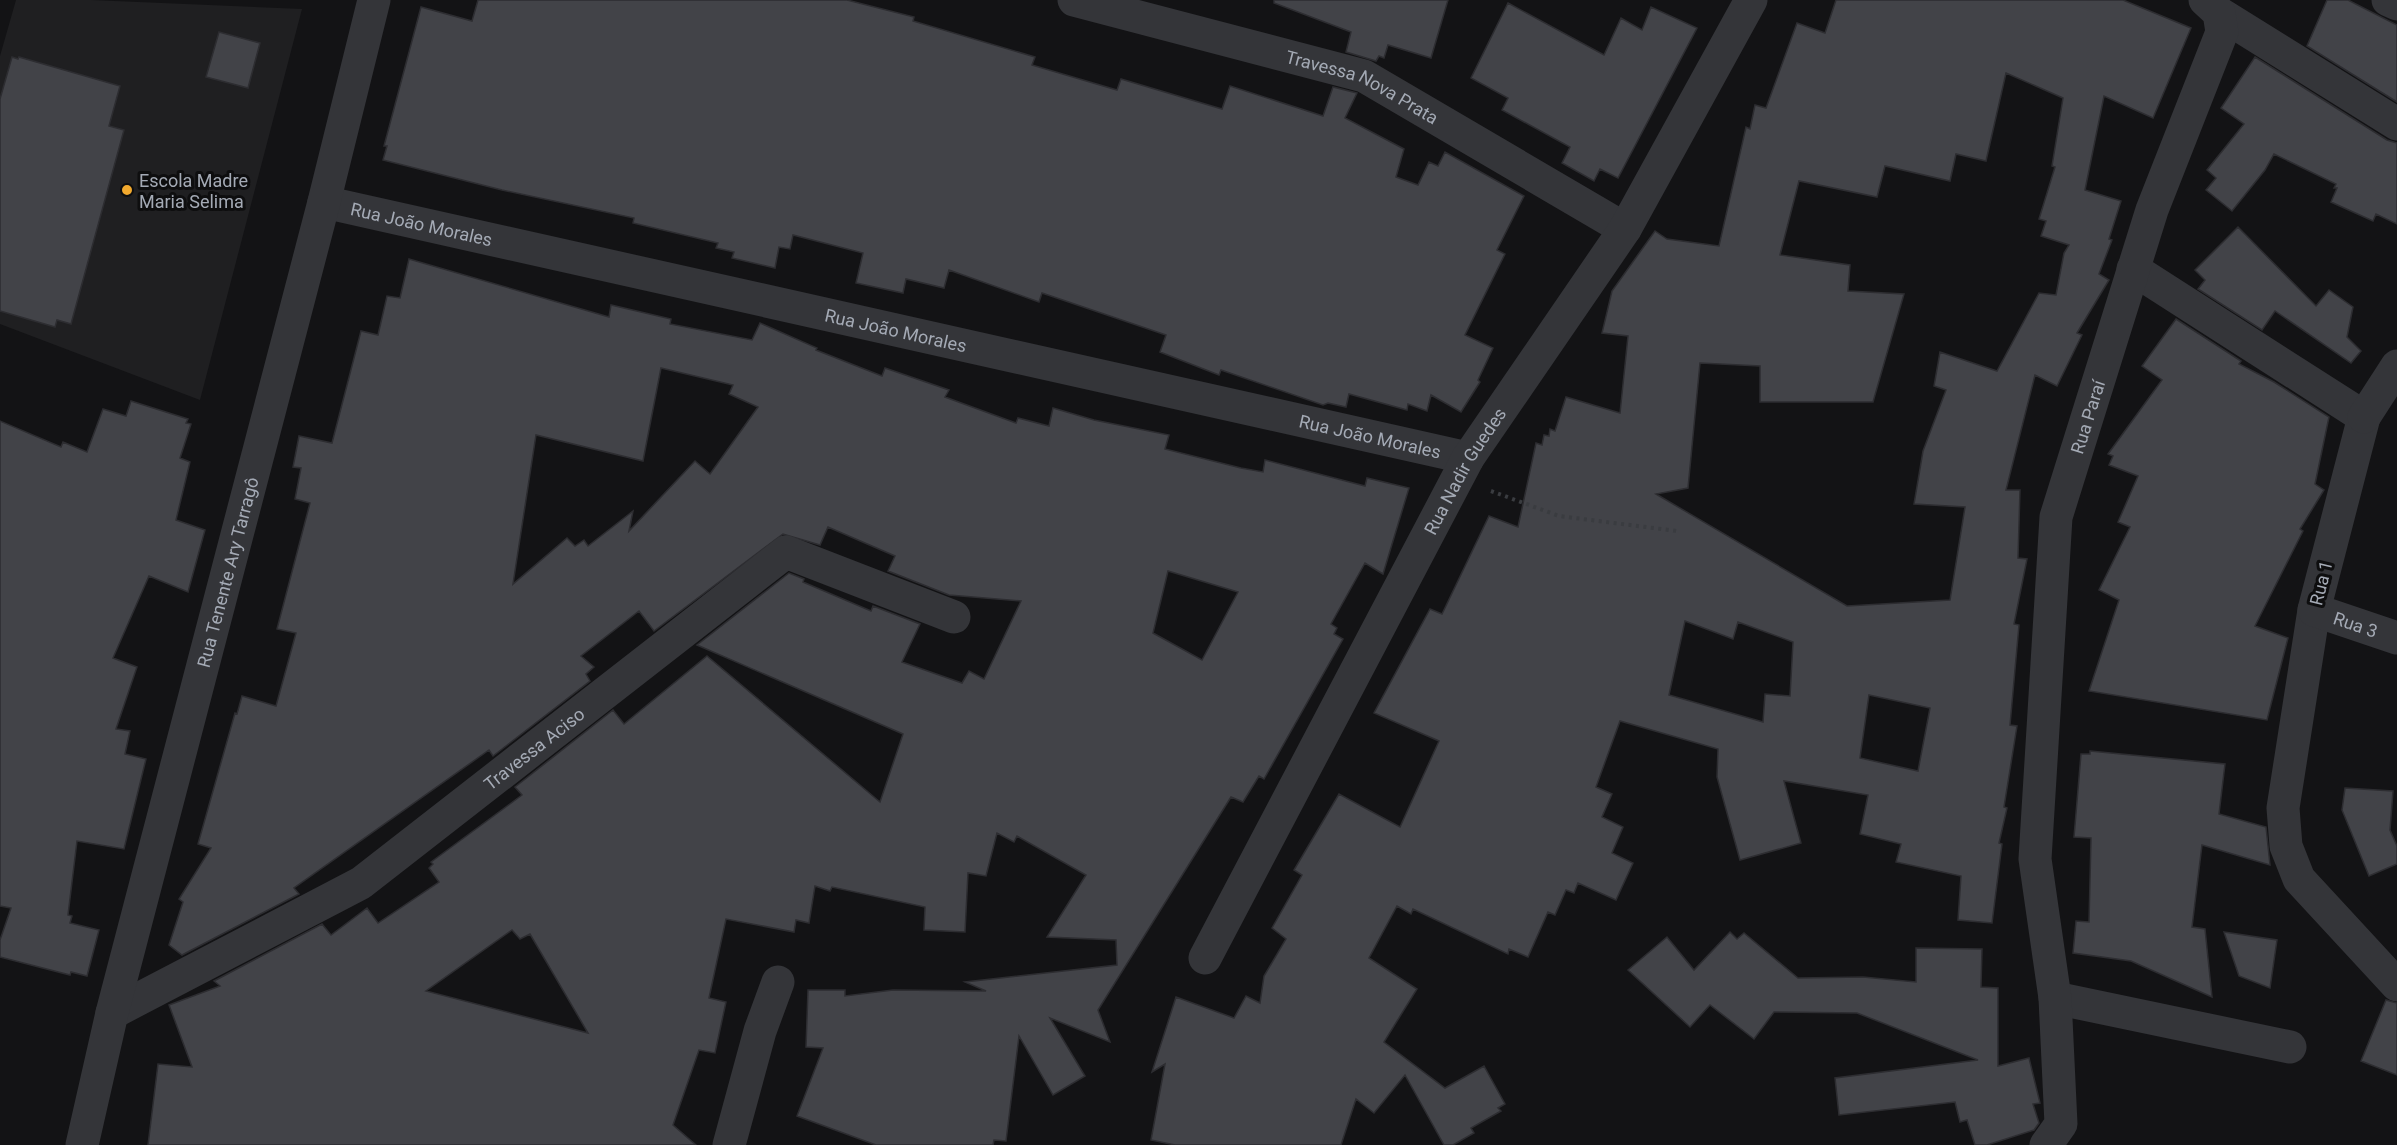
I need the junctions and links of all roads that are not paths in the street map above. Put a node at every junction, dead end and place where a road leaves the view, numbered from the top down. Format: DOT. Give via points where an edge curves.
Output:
graph roads {
  1 [pos="374,0"];
  2 [pos="1074,0"];
  3 [pos="1751,0"];
  4 [pos="2388,0"];
  5 [pos="2397,4"];
  6 [pos="2212,6"];
  7 [pos="2397,124"];
  8 [pos="324,202"];
  9 [pos="1625,229"];
  10 [pos="2133,269"];
  11 [pos="2397,366"];
  12 [pos="2364,417"];
  13 [pos="1463,468"];
  14 [pos="2314,610"];
  15 [pos="954,617"];
  16 [pos="2397,638"];
  17 [pos="1205,958"];
  18 [pos="778,982"];
  19 [pos="2397,986"];
  20 [pos="2055,998"];
  21 [pos="112,1013"];
  22 [pos="2290,1047"];
  23 [pos="82,1145"];
  24 [pos="729,1145"];
  25 [pos="2046,1145"];
  1 -- 8 [label="street, Rua Tenente Ary Tarragô"];
  2 -- 9 [label="street, Travessa Nova Prata" via="1364,76"];
  3 -- 9 [label="street, Rua Nadir Guedes"];
  4 -- 5 [label="street"];
  6 -- 7 [label="street"];
  6 -- 10 [label="street, Rua Paraí" via="2222,33 2152,210"];
  8 -- 13 [label="street, Rua João Morales"];
  8 -- 21 [label="street, Rua Tenente Ary Tarragô"];
  9 -- 13 [label="street, Rua Nadir Guedes"];
  10 -- 12 [label="street"];
  10 -- 20 [label="street, Rua Paraí" via="2056,517 2035,859"];
  11 -- 12 [label="street, Rua 1"];
  12 -- 14 [label="street, Rua 1"];
  13 -- 17 [label="street, Rua Nadir Guedes"];
  14 -- 16 [label="street, Rua 3"];
  14 -- 19 [label="street, Rua 1" via="2283,808 2286,846 2299,879"];
  15 -- 21 [label="street, Travessa Aciso" via="786,552 361,883"];
  18 -- 24 [label="street" via="760,1031"];
  20 -- 22 [label="street"];
  20 -- 25 [label="street, Rua Paraí" via="2061,1124"];
  21 -- 23 [label="street, Rua Tenente Ary Tarragô"];
}
